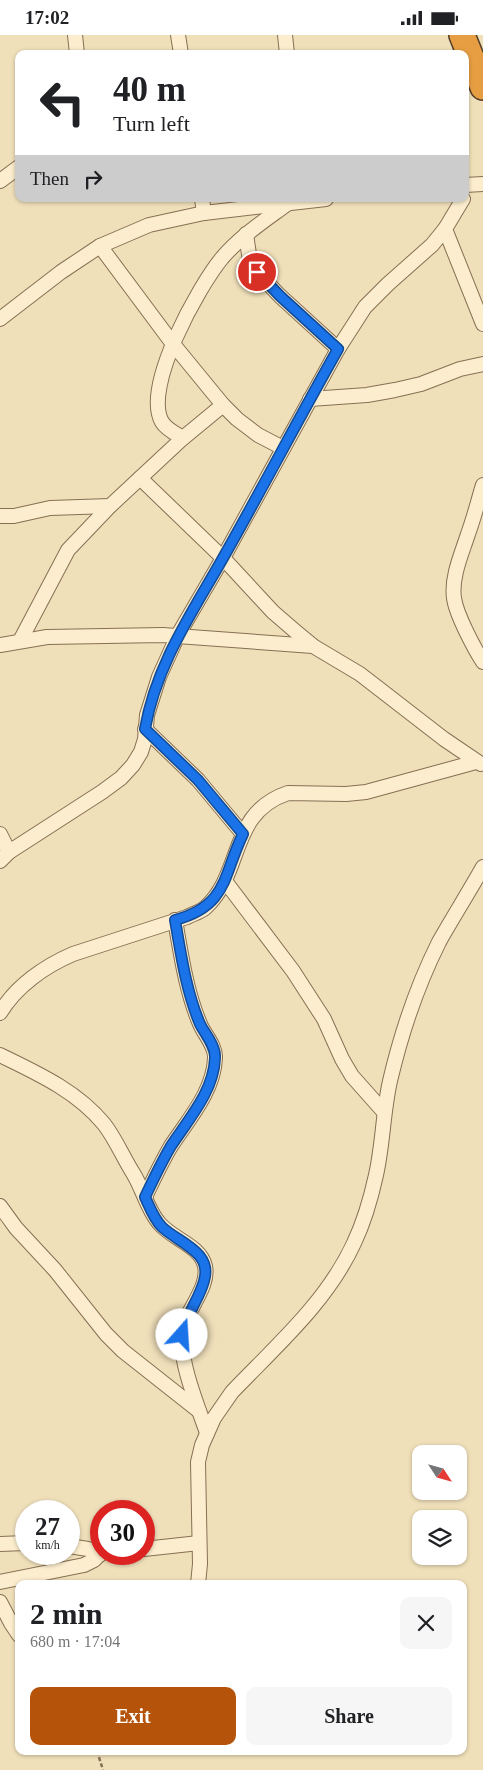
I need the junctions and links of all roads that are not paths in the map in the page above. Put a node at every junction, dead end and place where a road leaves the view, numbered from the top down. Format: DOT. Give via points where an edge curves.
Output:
graph roads {
  1 [pos="75,35"];
  2 [pos="178,35"];
  3 [pos="285,35"];
  4 [pos="462,35"];
  5 [pos="77,50"];
  6 [pos="180,50"];
  7 [pos="287,50"];
  8 [pos="468,50"];
  9 [pos="469,52"];
  10 [pos="483,87"];
  11 [pos="15,170"];
  12 [pos="0,181"];
  13 [pos="202,202"];
  14 [pos="294,202"];
  15 [pos="461,202"];
  16 [pos="287,203"];
  17 [pos="204,213"];
  18 [pos="445,229"];
  19 [pos="246,234"];
  20 [pos="100,246"];
  21 [pos="0,319"];
  22 [pos="483,324"];
  23 [pos="173,345"];
  24 [pos="338,349"];
  25 [pos="483,365"];
  26 [pos="310,399"];
  27 [pos="223,405"];
  28 [pos="183,438"];
  29 [pos="283,448"];
  30 [pos="140,478"];
  31 [pos="483,485"];
  32 [pos="110,506"];
  33 [pos="0,516"];
  34 [pos="223,558"];
  35 [pos="178,635"];
  36 [pos="20,641"];
  37 [pos="0,645"];
  38 [pos="313,646"];
  39 [pos="483,662"];
  40 [pos="145,729"];
  41 [pos="480,763"];
  42 [pos="0,834"];
  43 [pos="243,834"];
  44 [pos="4,856"];
  45 [pos="483,867"];
  46 [pos="225,881"];
  47 [pos="175,920"];
  48 [pos="2,1003"];
  49 [pos="0,1055"];
  50 [pos="384,1112"];
  51 [pos="145,1197"];
  52 [pos="0,1206"];
  53 [pos="199,1411"];
  54 [pos="207,1433"];
  55 [pos="15,1543"];
  56 [pos="199,1543"];
  57 [pos="0,1544"];
  58 [pos="155,1548"];
  59 [pos="90,1561"];
  60 [pos="198,1580"];
  61 [pos="0,1582"];
  62 [pos="0,1602"];
  63 [pos="15,1629"];
  1 -- 5 [label="street"];
  2 -- 6 [label="street"];
  3 -- 7 [label="street"];
  4 -- 8 [label="highway"];
  9 -- 10 [label="highway"];
  11 -- 12 [label="street"];
  13 -- 17 [label="street"];
  14 -- 16 [label="street"];
  15 -- 18 [label="street"];
  16 -- 17 [label="street"];
  16 -- 19 [label="street"];
  17 -- 20 [label="street" via="149,225"];
  18 -- 22 [label="street"];
  18 -- 24 [label="street" via="365,307"];
  19 -- 23 [label="street" via="222,259 191,306"];
  19 -- 24 [label="street" via="250,261 257,272"];
  20 -- 21 [label="street"];
  20 -- 23 [label="street"];
  23 -- 27 [label="street"];
  23 -- 28 [label="street" via="157,398 162,422"];
  24 -- 26 [label="street"];
  25 -- 26 [label="street" via="395,390"];
  26 -- 29 [label="street"];
  27 -- 28 [label="street"];
  27 -- 29 [label="street" via="258,435"];
  28 -- 30 [label="street"];
  29 -- 34 [label="street"];
  30 -- 32 [label="street"];
  30 -- 34 [label="street"];
  31 -- 39 [label="street" via="454,586 458,610"];
  32 -- 33 [label="street"];
  32 -- 36 [label="street" via="68,550"];
  34 -- 35 [label="street"];
  34 -- 38 [label="street" via="273,612"];
  35 -- 36 [label="street" via="47,637"];
  35 -- 38 [label="street"];
  35 -- 40 [label="street" via="159,677"];
  36 -- 37 [label="street"];
  38 -- 41 [label="street" via="360,674"];
  40 -- 43 [label="street" via="198,780"];
  40 -- 44 [label="street" via="141,752 121,778"];
  41 -- 43 [label="street" via="366,792 288,793 258,811"];
  42 -- 44 [label="street"];
  43 -- 46 [label="street"];
  45 -- 50 [label="street" via="440,942 413,1003"];
  46 -- 47 [label="street" via="203,909"];
  46 -- 50 [label="street" via="298,979 324,1019 352,1075"];
  47 -- 48 [label="street" via="55,961"];
  47 -- 51 [label="street" via="191,998 216,1057 204,1094"];
  49 -- 51 [label="street" via="61,1087 104,1124"];
  50 -- 54 [label="street" via="377,1174 354,1244 308,1312 222,1404"];
  51 -- 53 [label="street" via="162,1227 203,1259 206,1269 182,1335 185,1361"];
  52 -- 53 [label="street" via="106,1334"];
  53 -- 54 [label="street"];
  54 -- 56 [label="street" via="198,1462"];
  55 -- 57 [label="street"];
  56 -- 58 [label="street"];
  56 -- 60 [label="street"];
  59 -- 61 [label="street"];
  62 -- 63 [label="street"];
}
